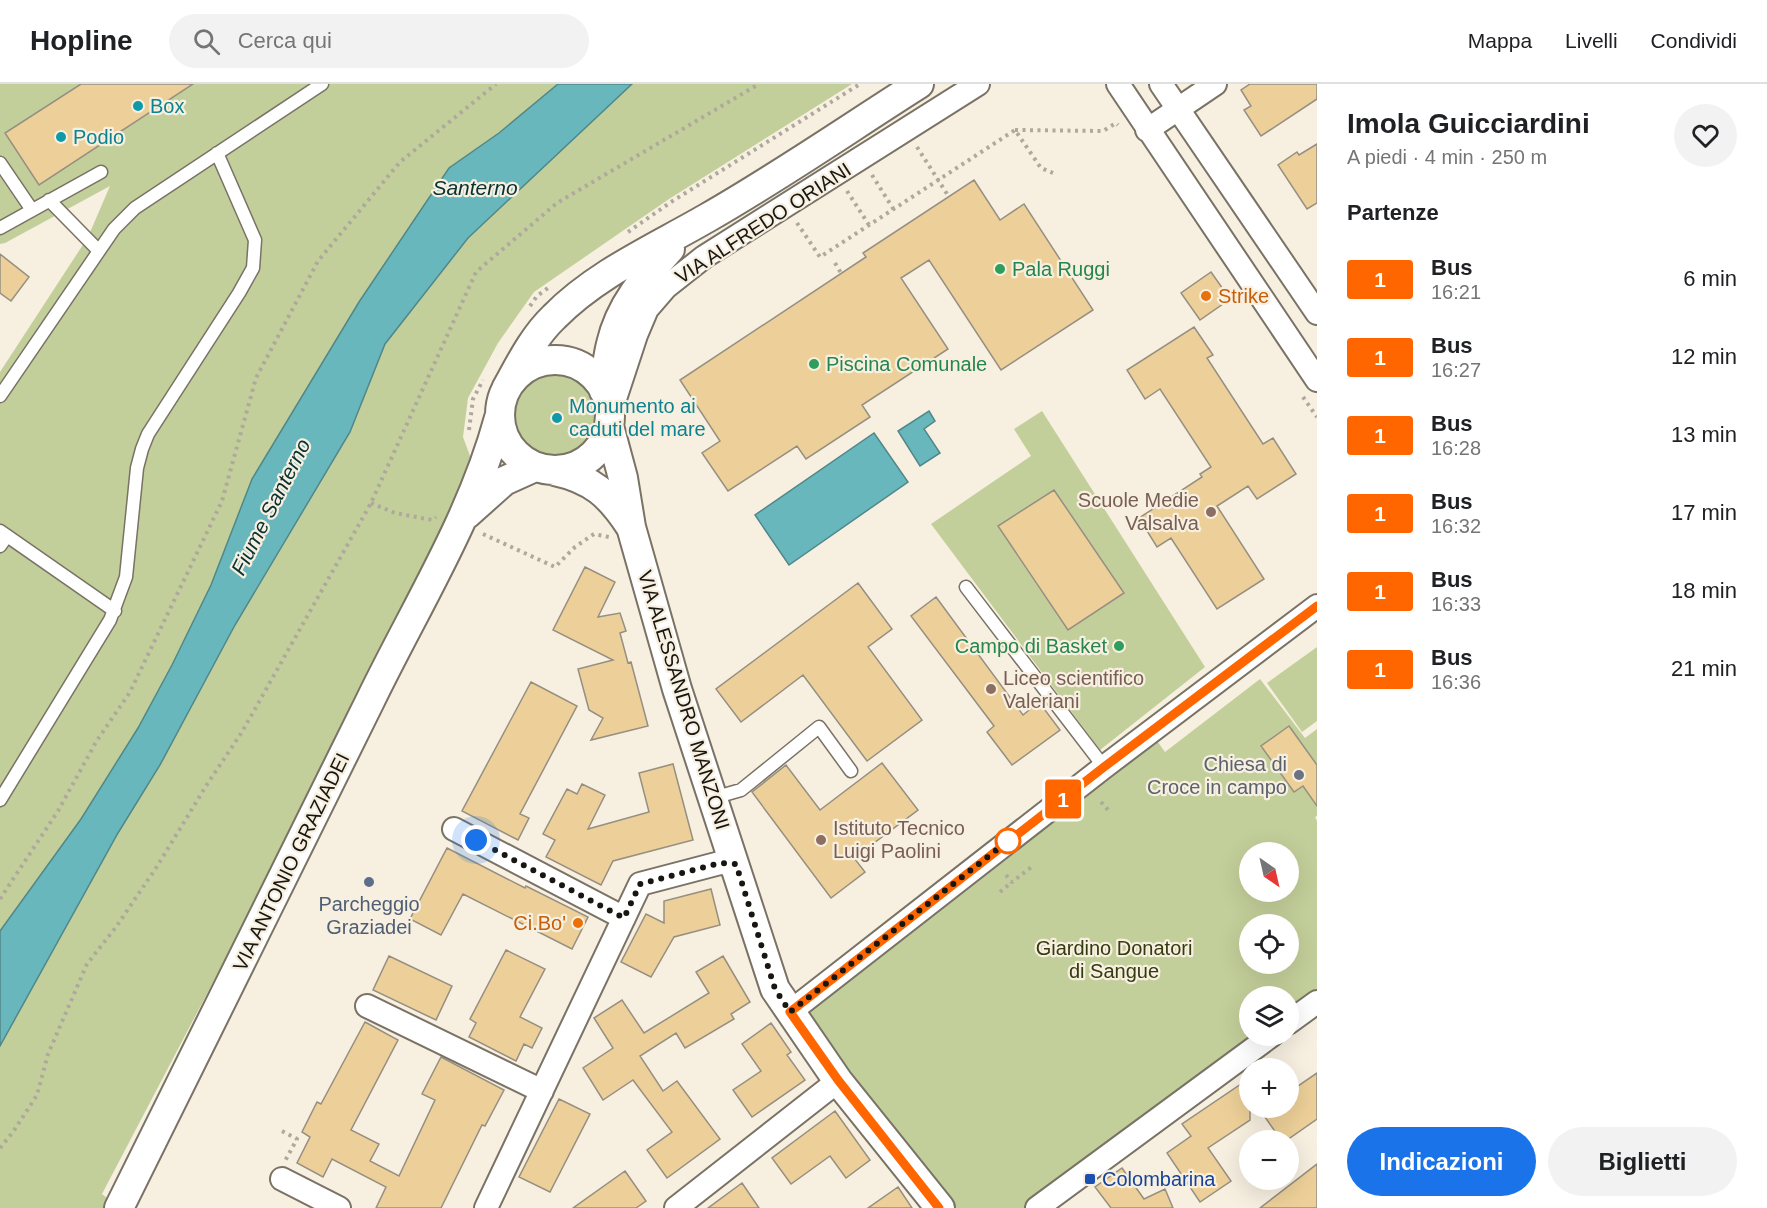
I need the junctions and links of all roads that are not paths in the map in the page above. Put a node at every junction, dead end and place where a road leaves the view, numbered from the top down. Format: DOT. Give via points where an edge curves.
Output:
graph roads {
  1 [pos="322,84"];
  2 [pos="919,84"];
  3 [pos="978,84"];
  4 [pos="1118,84"];
  5 [pos="1161,84"];
  6 [pos="1215,84"];
  7 [pos="1178,109"];
  8 [pos="1147,129"];
  9 [pos="218,153"];
  10 [pos="0,162"];
  11 [pos="101,171"];
  12 [pos="49,200"];
  13 [pos="32,210"];
  14 [pos="709,217"];
  15 [pos="1253,220"];
  16 [pos="0,228"];
  17 [pos="1223,239"];
  18 [pos="99,251"];
  19 [pos="1317,314"];
  20 [pos="1314,370"];
  21 [pos="506,389"];
  22 [pos="0,396"];
  23 [pos="608,410"];
  24 [pos="499,418"];
  25 [pos="545,469"];
  26 [pos="452,515"];
  27 [pos="631,527"];
  28 [pos="2,538"];
  29 [pos="966,587"];
  30 [pos="1317,606"];
  31 [pos="114,610"];
  32 [pos="1104,767"];
  33 [pos="851,771"];
  34 [pos="2,791"];
  35 [pos="713,798"];
  36 [pos="454,829"];
  37 [pos="736,864"];
  38 [pos="624,918"];
  39 [pos="1317,1002"];
  40 [pos="367,1006"];
  41 [pos="790,1012"];
  42 [pos="1299,1015"];
  43 [pos="1257,1046"];
  44 [pos="838,1080"];
  45 [pos="542,1091"];
  46 [pos="282,1179"];
  47 [pos="120,1208"];
  48 [pos="339,1208"];
  49 [pos="486,1208"];
  50 [pos="676,1208"];
  51 [pos="939,1208"];
  52 [pos="1037,1208"];
  1 -- 9 [label="lane"];
  2 -- 14 [label="street"];
  3 -- 23 [label="street, VIA ALFREDO ORIANI" via="704,257 666,287 647,309"];
  4 -- 8 [label="street"];
  5 -- 7 [label="street"];
  6 -- 7 [label="street"];
  7 -- 8 [label="street"];
  7 -- 15 [label="street"];
  8 -- 17 [label="street"];
  9 -- 18 [label="lane" via="135,208"];
  9 -- 31 [label="lane" via="255,240 253,268 141,450 126,577"];
  10 -- 13 [label="lane"];
  11 -- 12 [label="lane"];
  12 -- 13 [label="lane"];
  12 -- 18 [label="lane"];
  13 -- 16 [label="lane"];
  14 -- 21 [label="street" via="572,300 535,338"];
  14 -- 23 [label="street" via="670,249 622,310 610,346"];
  15 -- 17 [label="street"];
  15 -- 19 [label="street"];
  17 -- 20 [label="street"];
  18 -- 22 [label="lane"];
  21 -- 23 [label="street" via="524,369 549,360 576,364 597,380"];
  21 -- 24 [label="street"];
  23 -- 25 [label="street" via="604,440 596,453 570,469"];
  23 -- 27 [label="street, VIA ALESSANDRO MANZONI"];
  24 -- 25 [label="street" via="509,448 521,459"];
  24 -- 26 [label="street, VIA ANTONIO GRAZIADEI" via="493,440"];
  25 -- 26 [label="street, VIA ANTONIO GRAZIADEI" via="504,481"];
  25 -- 27 [label="street, VIA ALESSANDRO MANZONI" via="576,475 593,484"];
  26 -- 47 [label="street, VIA ANTONIO GRAZIADEI" via="371,698"];
  27 -- 35 [label="street, VIA ALESSANDRO MANZONI"];
  28 -- 31 [label="lane"];
  29 -- 32 [label="lane"];
  30 -- 32 [label="street"];
  31 -- 34 [label="lane"];
  32 -- 41 [label="street"];
  33 -- 35 [label="lane" via="819,727 741,790"];
  35 -- 37 [label="street, VIA ALESSANDRO MANZONI"];
  36 -- 38 [label="street"];
  37 -- 38 [label="street" via="720,863 640,884"];
  37 -- 41 [label="street, VIA ALESSANDRO MANZONI" via="775,989"];
  38 -- 45 [label="street"];
  39 -- 42 [label="street"];
  40 -- 45 [label="street"];
  41 -- 44 [label="street, VIA ALESSANDRO MANZONI"];
  43 -- 52 [label="street"];
  44 -- 50 [label="street"];
  44 -- 51 [label="street, VIA ALESSANDRO MANZONI"];
  45 -- 49 [label="street"];
  46 -- 48 [label="street"];
}
